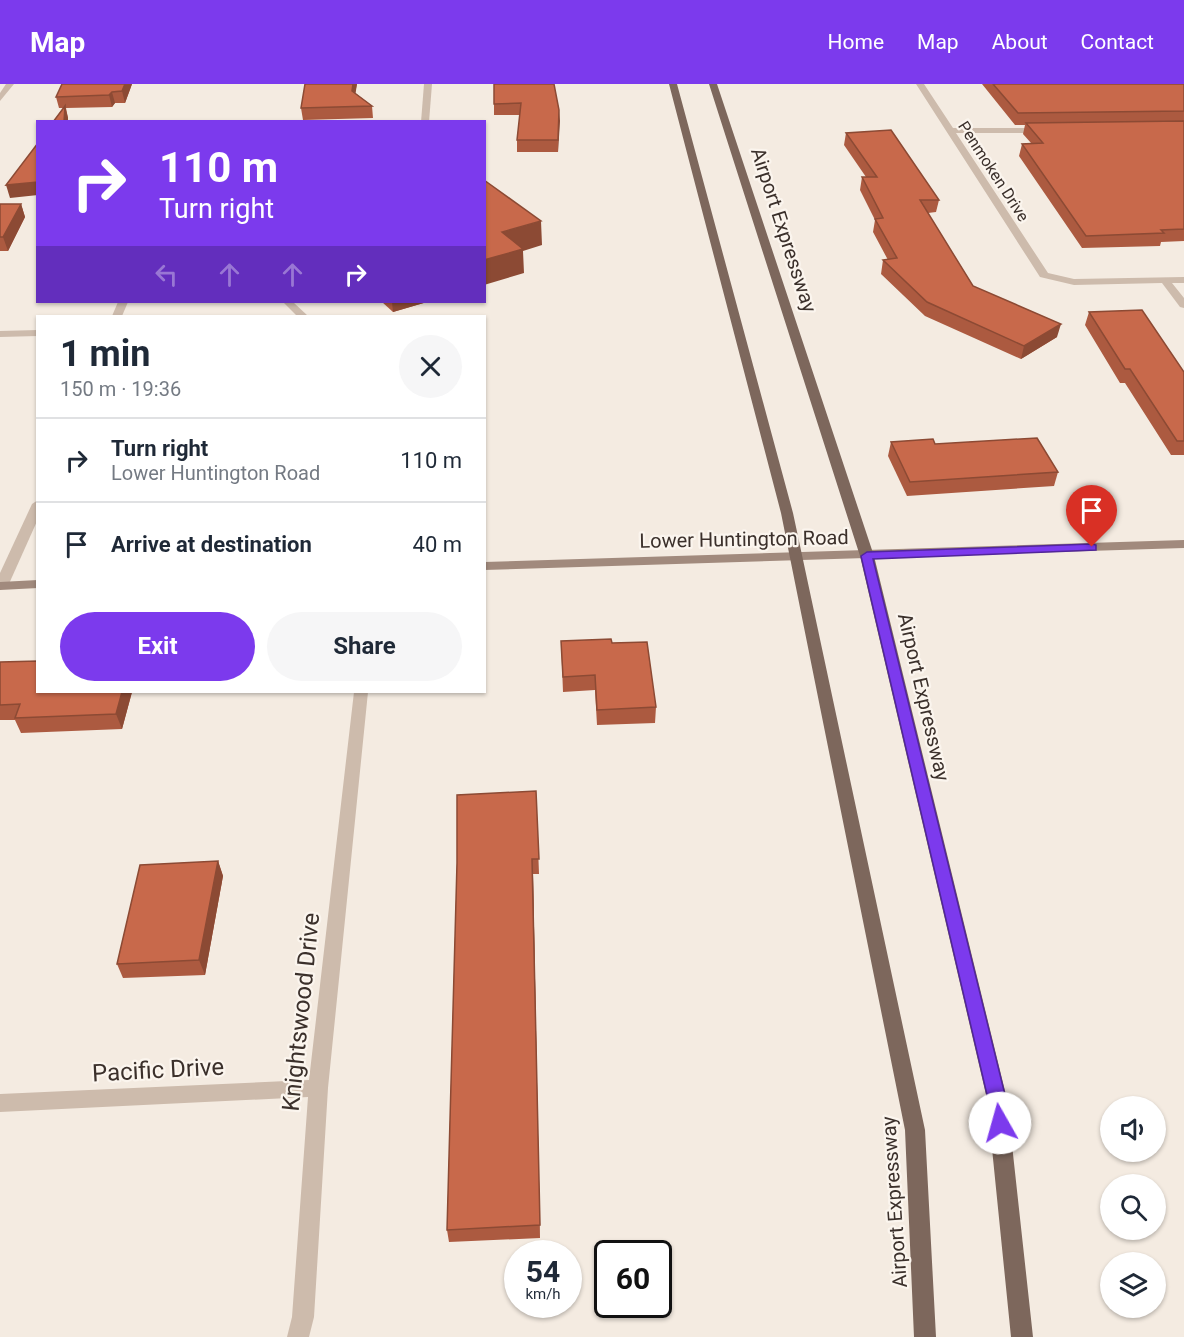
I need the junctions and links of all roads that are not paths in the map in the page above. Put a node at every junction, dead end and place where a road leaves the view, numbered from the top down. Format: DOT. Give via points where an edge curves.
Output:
graph roads {
  1 [pos="10,84"];
  2 [pos="428,84"];
  3 [pos="673,84"];
  4 [pos="713,84"];
  5 [pos="920,84"];
  6 [pos="0,99"];
  7 [pos="425,120"];
  8 [pos="1055,129"];
  9 [pos="950,132"];
  10 [pos="1184,280"];
  11 [pos="1165,281"];
  12 [pos="289,303"];
  13 [pos="1184,305"];
  14 [pos="302,315"];
  15 [pos="36,333"];
  16 [pos="0,334"];
  17 [pos="36,508"];
  18 [pos="1184,544"];
  19 [pos="796,555"];
  20 [pos="867,556"];
  21 [pos="486,566"];
  22 [pos="36,584"];
  23 [pos="0,586"];
  24 [pos="361,693"];
  25 [pos="318,1088"];
  26 [pos="0,1103"];
  27 [pos="298,1337"];
  28 [pos="925,1337"];
  29 [pos="1022,1337"];
  1 -- 6 [label="street"];
  2 -- 7 [label="street"];
  3 -- 19 [label="main road, Airport Expressway"];
  4 -- 20 [label="main road, Airport Expressway"];
  5 -- 9 [label="street, Penmoken Drive"];
  8 -- 9 [label="street"];
  9 -- 11 [label="street, Penmoken Drive" via="1044,275 1074,282"];
  10 -- 11 [label="street"];
  11 -- 13 [label="street"];
  12 -- 14 [label="street"];
  15 -- 16 [label="street"];
  17 -- 23 [label="street"];
  18 -- 20 [label="main road, Lower Huntington Road"];
  19 -- 20 [label="main road, Lower Huntington Road"];
  19 -- 21 [label="main road, Lower Huntington Road"];
  19 -- 28 [label="main road, Airport Expressway" via="915,1130"];
  20 -- 29 [label="main road, Airport Expressway" via="997,1099"];
  22 -- 23 [label="main road"];
  24 -- 25 [label="street, Knightswood Drive"];
  25 -- 26 [label="street, Pacific Drive"];
  25 -- 27 [label="street, Knightswood Drive" via="303,1317"];
}
